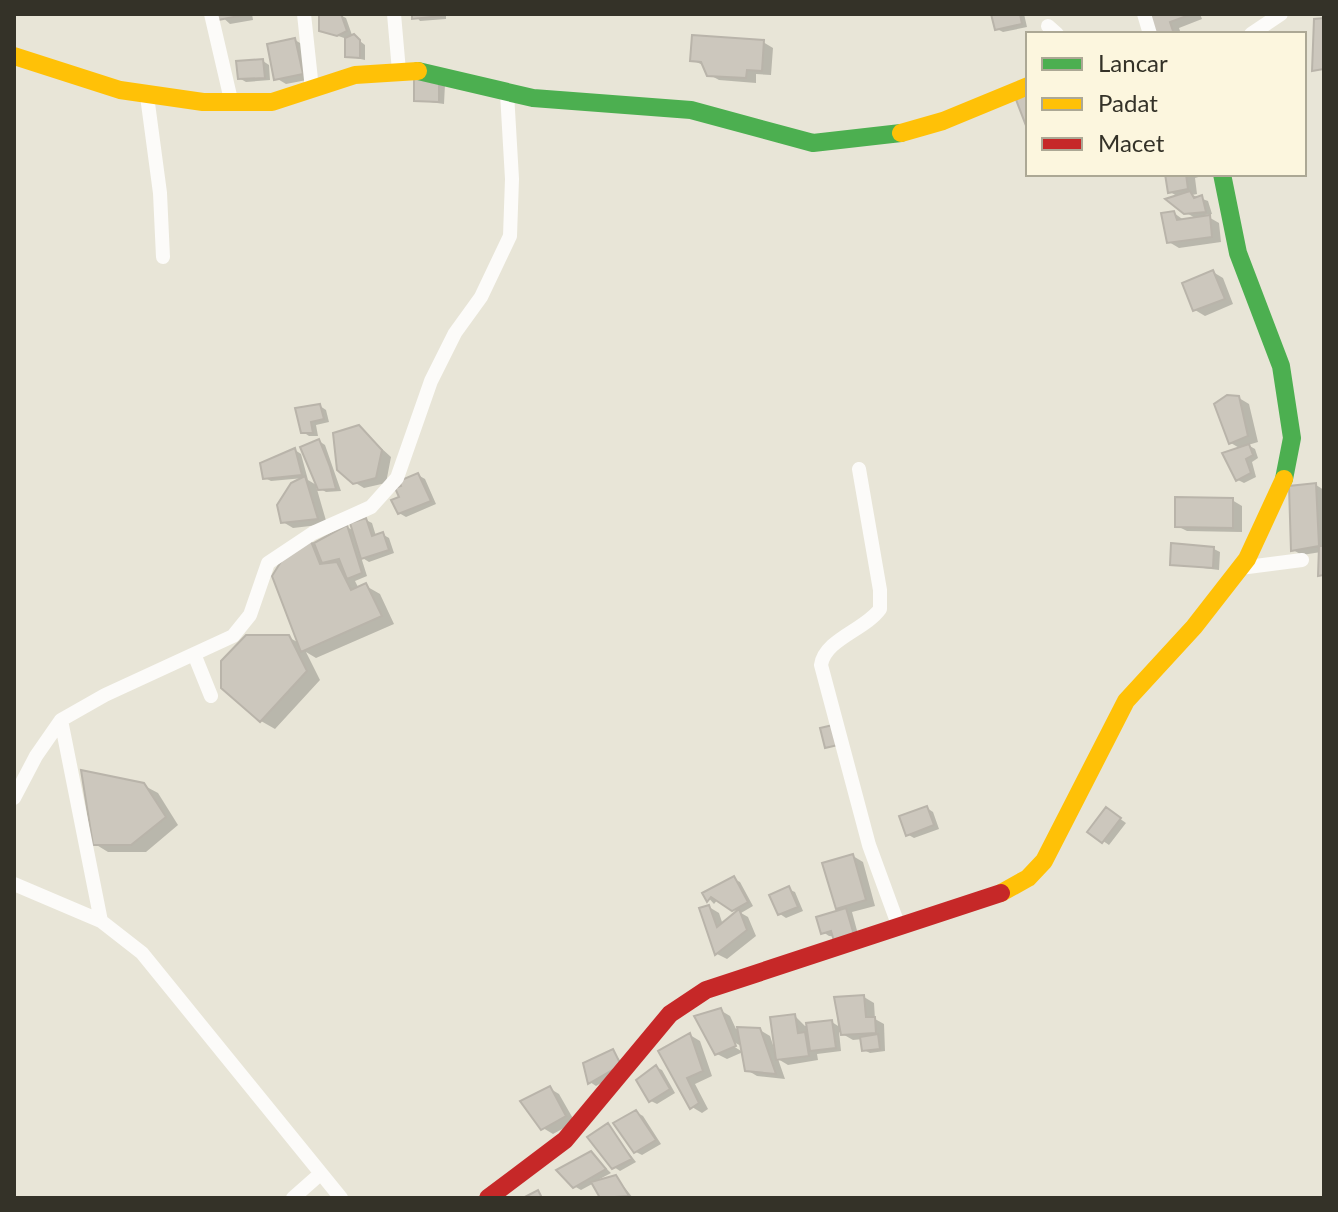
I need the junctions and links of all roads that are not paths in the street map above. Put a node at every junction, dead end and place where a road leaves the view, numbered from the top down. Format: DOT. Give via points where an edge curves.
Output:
graph roads {
  1 [pos="211,14"];
  2 [pos="304,14"];
  3 [pos="394,14"];
  4 [pos="1281,14"];
  5 [pos="1254,32"];
  6 [pos="14,56"];
  7 [pos="399,71"];
  8 [pos="1026,87"];
  9 [pos="312,89"];
  10 [pos="507,93"];
  11 [pos="147,96"];
  12 [pos="231,100"];
  13 [pos="1222,176"];
  14 [pos="163,257"];
  15 [pos="859,469"];
  16 [pos="1302,560"];
  17 [pos="1240,568"];
  18 [pos="194,654"];
  19 [pos="211,696"];
  20 [pos="61,720"];
  21 [pos="14,798"];
  22 [pos="14,884"];
  23 [pos="101,921"];
  24 [pos="899,927"];
  25 [pos="319,1175"];
  26 [pos="293,1198"];
  27 [pos="341,1198"];
  28 [pos="488,1198"];
  1 -- 12 [label="street"];
  2 -- 9 [label="street"];
  3 -- 7 [label="street"];
  4 -- 5 [label="street"];
  6 -- 11 [label="street"];
  7 -- 9 [label="street" via="355,75"];
  7 -- 10 [label="street" via="445,75"];
  8 -- 10 [label="street" via="901,133 813,143 691,110"];
  9 -- 12 [label="street" via="272,102"];
  10 -- 18 [label="street" via="510,236 431,381 397,478 371,507 313,533 268,563 250,615 233,636"];
  11 -- 12 [label="street"];
  11 -- 14 [label="street"];
  13 -- 17 [label="street" via="1238,253 1281,366 1292,438 1283,485"];
  15 -- 24 [label="street" via="880,609 831,646 821,665 869,845"];
  16 -- 17 [label="street"];
  17 -- 24 [label="street" via="1126,701 1044,861 1028,878 1006,891"];
  18 -- 19 [label="street"];
  18 -- 20 [label="street"];
  20 -- 21 [label="street"];
  20 -- 23 [label="street"];
  22 -- 23 [label="street"];
  23 -- 25 [label="street" via="142,953"];
  24 -- 28 [label="street" via="706,990 687,1001 670,1014 565,1140"];
  25 -- 26 [label="street"];
  25 -- 27 [label="street"];
}
